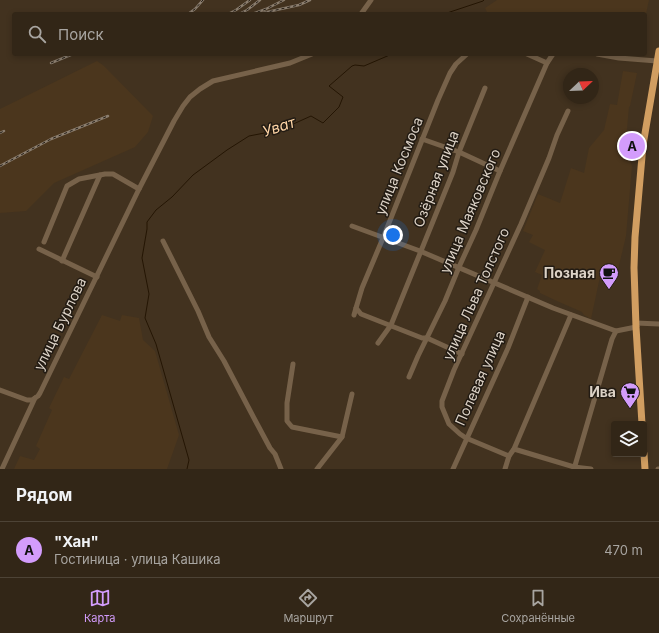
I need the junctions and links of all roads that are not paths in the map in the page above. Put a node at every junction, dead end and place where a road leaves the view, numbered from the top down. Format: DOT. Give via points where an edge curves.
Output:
graph roads {
  1 [pos="371,0"];
  2 [pos="362,12"];
  3 [pos="658,55"];
  4 [pos="307,56"];
  5 [pos="465,56"];
  6 [pos="531,56"];
  7 [pos="552,56"];
  8 [pos="608,56"];
  9 [pos="645,56"];
  10 [pos="647,56"];
  11 [pos="547,63"];
  12 [pos="485,88"];
  13 [pos="568,111"];
  14 [pos="422,139"];
  15 [pos="459,152"];
  16 [pos="500,171"];
  17 [pos="100,175"];
  18 [pos="139,189"];
  19 [pos="352,226"];
  20 [pos="383,238"];
  21 [pos="163,241"];
  22 [pos="44,242"];
  23 [pos="39,249"];
  24 [pos="420,251"];
  25 [pos="62,261"];
  26 [pos="458,267"];
  27 [pos="97,277"];
  28 [pos="494,282"];
  29 [pos="528,297"];
  30 [pos="356,308"];
  31 [pos="571,314"];
  32 [pos="354,315"];
  33 [pos="659,324"];
  34 [pos="391,325"];
  35 [pos="636,325"];
  36 [pos="616,331"];
  37 [pos="427,338"];
  38 [pos="378,343"];
  39 [pos="462,354"];
  40 [pos="293,364"];
  41 [pos="409,377"];
  42 [pos="0,390"];
  43 [pos="352,394"];
  44 [pos="35,398"];
  45 [pos="642,421"];
  46 [pos="342,437"];
  47 [pos="466,438"];
  48 [pos="514,449"];
  49 [pos="509,456"];
  50 [pos="644,457"];
  51 [pos="574,468"];
  52 [pos="2,469"];
  53 [pos="281,469"];
  54 [pos="317,469"];
  55 [pos="453,469"];
  56 [pos="504,469"];
  57 [pos="590,469"];
  58 [pos="644,469"];
  1 -- 2 [label="street"];
  3 -- 10 [label="street"];
  3 -- 35 [label="highway" via="640,172 635,255"];
  4 -- 18 [label="street, улица Бурлова" via="290,63 213,81 200,89 183,106"];
  5 -- 14 [label="street, улица Космоса" via="450,73"];
  6 -- 11 [label="street"];
  7 -- 11 [label="street, улица Маяковского"];
  8 -- 9 [label="street"];
  11 -- 16 [label="street, улица Маяковского"];
  12 -- 15 [label="street, Озёрная улица"];
  13 -- 28 [label="street, улица Льва Толстого"];
  14 -- 15 [label="street"];
  14 -- 20 [label="street, улица Космоса"];
  15 -- 16 [label="street"];
  15 -- 24 [label="street, Озёрная улица"];
  16 -- 26 [label="street, улица Маяковского"];
  17 -- 18 [label="street" via="113,174"];
  17 -- 22 [label="street" via="79,179 67,186"];
  17 -- 25 [label="street"];
  18 -- 27 [label="street, улица Бурлова"];
  19 -- 20 [label="street"];
  20 -- 24 [label="street"];
  20 -- 30 [label="street, улица Космоса"];
  21 -- 53 [label="street" via="209,337"];
  23 -- 25 [label="street"];
  24 -- 26 [label="street"];
  24 -- 34 [label="street, Озёрная улица"];
  25 -- 27 [label="street"];
  26 -- 28 [label="street"];
  26 -- 37 [label="street, улица Маяковского" via="446,301"];
  27 -- 44 [label="street, улица Бурлова" via="40,393"];
  28 -- 29 [label="street"];
  28 -- 39 [label="street, улица Льва Толстого"];
  29 -- 31 [label="street"];
  29 -- 47 [label="street, Полевая улица" via="508,348"];
  30 -- 32 [label="street, улица Космоса"];
  30 -- 34 [label="street" via="361,314"];
  31 -- 36 [label="street"];
  31 -- 48 [label="street"];
  33 -- 35 [label="street"];
  34 -- 37 [label="street"];
  34 -- 38 [label="street, Озёрная улица"];
  35 -- 36 [label="street"];
  35 -- 45 [label="highway"];
  36 -- 51 [label="street"];
  37 -- 39 [label="street"];
  37 -- 41 [label="street, улица Маяковского"];
  39 -- 47 [label="street, улица Льва Толстого" via="446,390 442,407 449,424"];
  40 -- 46 [label="street" via="286,421 292,427"];
  42 -- 44 [label="street" via="28,400"];
  43 -- 46 [label="street"];
  44 -- 52 [label="street, улица Бурлова"];
  46 -- 54 [label="street"];
  47 -- 49 [label="street, улица Льва Толстого"];
  47 -- 55 [label="street, Полевая улица"];
  48 -- 49 [label="street"];
  48 -- 51 [label="street"];
  49 -- 56 [label="street"];
  50 -- 58 [label="highway"];
  51 -- 57 [label="street"];
}
